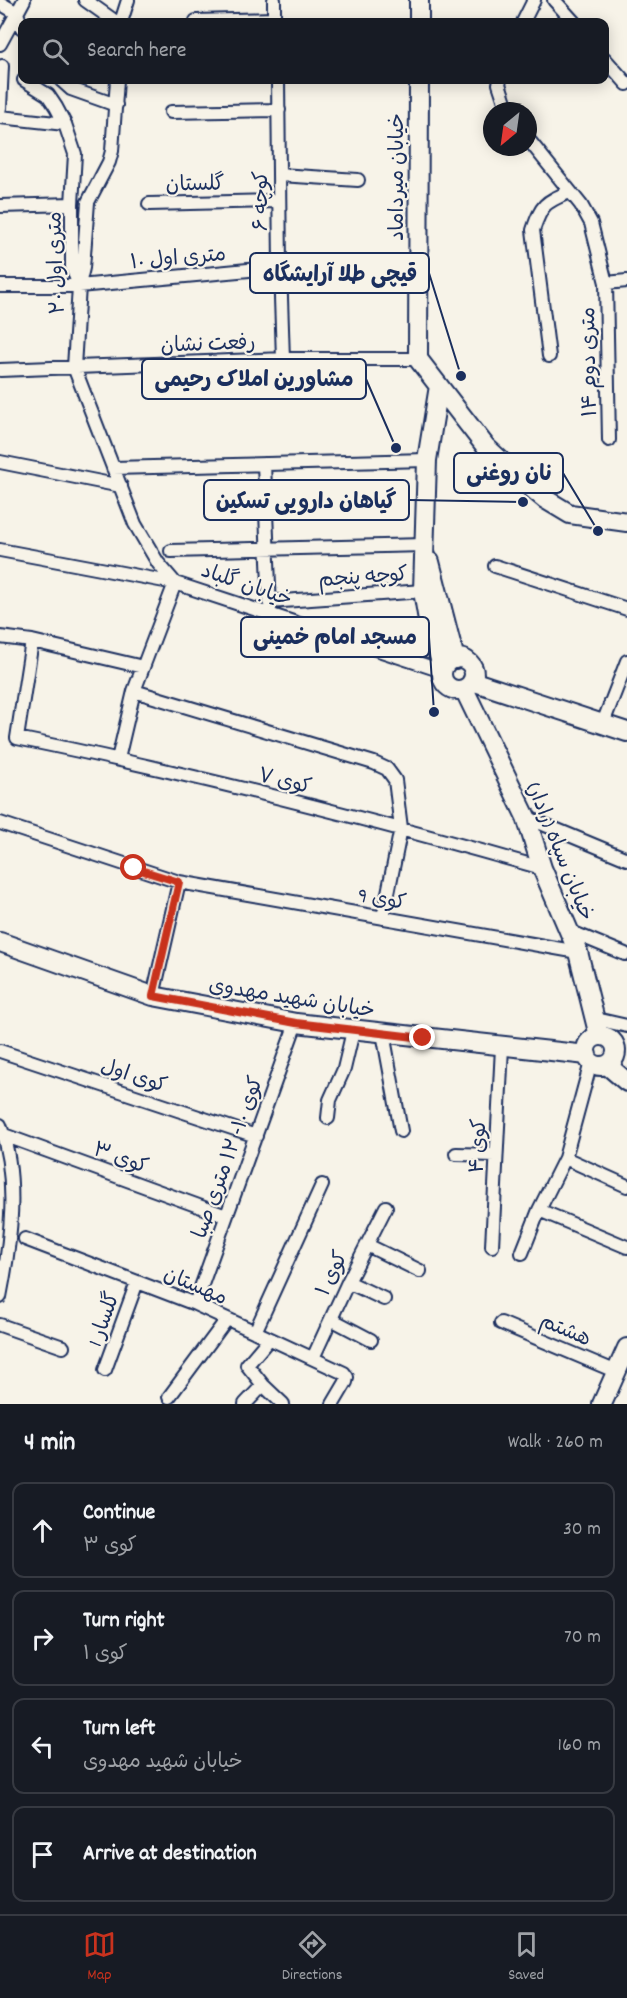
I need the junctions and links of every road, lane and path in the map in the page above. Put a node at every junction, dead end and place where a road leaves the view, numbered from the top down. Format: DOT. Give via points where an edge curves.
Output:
graph roads {
  1 [pos="24,0"];
  2 [pos="85,0"];
  3 [pos="128,0"];
  4 [pos="274,0"];
  5 [pos="419,0"];
  6 [pos="534,0"];
  7 [pos="554,0"];
  8 [pos="0,3"];
  9 [pos="17,12"];
  10 [pos="19,18"];
  11 [pos="110,18"];
  12 [pos="122,18"];
  13 [pos="274,18"];
  14 [pos="419,18"];
  15 [pos="525,18"];
  16 [pos="570,18"];
  17 [pos="0,44"];
  18 [pos="609,64"];
  19 [pos="1,65"];
  20 [pos="18,76"];
  21 [pos="31,84"];
  22 [pos="65,84"];
  23 [pos="117,84"];
  24 [pos="278,84"];
  25 [pos="419,84"];
  26 [pos="499,84"];
  27 [pos="627,84"];
  28 [pos="505,102"];
  29 [pos="116,105"];
  30 [pos="0,108"];
  31 [pos="279,110"];
  32 [pos="171,112"];
  33 [pos="0,117"];
  34 [pos="65,124"];
  35 [pos="537,151"];
  36 [pos="280,175"];
  37 [pos="358,180"];
  38 [pos="569,192"];
  39 [pos="279,201"];
  40 [pos="72,204"];
  41 [pos="149,204"];
  42 [pos="0,206"];
  43 [pos="359,266"];
  44 [pos="280,267"];
  45 [pos="627,281"];
  46 [pos="606,283"];
  47 [pos="0,286"];
  48 [pos="79,286"];
  49 [pos="549,356"];
  50 [pos="283,359"];
  51 [pos="418,359"];
  52 [pos="74,367"];
  53 [pos="0,370"];
  54 [pos="439,386"];
  55 [pos="609,440"];
  56 [pos="427,460"];
  57 [pos="0,462"];
  58 [pos="264,464"];
  59 [pos="113,468"];
  60 [pos="121,486"];
  61 [pos="627,522"];
  62 [pos="425,546"];
  63 [pos="0,550"];
  64 [pos="267,550"];
  65 [pos="171,551"];
  66 [pos="495,566"];
  67 [pos="175,584"];
  68 [pos="423,591"];
  69 [pos="269,602"];
  70 [pos="627,609"];
  71 [pos="271,616"];
  72 [pos="0,637"];
  73 [pos="32,641"];
  74 [pos="627,662"];
  75 [pos="447,665"];
  76 [pos="143,667"];
  77 [pos="468,685"];
  78 [pos="134,691"];
  79 [pos="603,723"];
  80 [pos="627,732"];
  81 [pos="118,759"];
  82 [pos="526,817"];
  83 [pos="0,823"];
  84 [pos="401,828"];
  85 [pos="627,859"];
  86 [pos="542,868"];
  87 [pos="179,882"];
  88 [pos="383,918"];
  89 [pos="569,931"];
  90 [pos="0,942"];
  91 [pos="578,952"];
  92 [pos="625,954"];
  93 [pos="153,996"];
  94 [pos="296,1023"];
  95 [pos="627,1026"];
  96 [pos="598,1028"];
  97 [pos="353,1031"];
  98 [pos="383,1033"];
  99 [pos="502,1047"];
  100 [pos="0,1051"];
  101 [pos="605,1061"];
  102 [pos="627,1082"];
  103 [pos="328,1118"];
  104 [pos="2,1130"];
  105 [pos="401,1131"];
  106 [pos="256,1136"];
  107 [pos="456,1154"];
  108 [pos="496,1155"];
  109 [pos="565,1158"];
  110 [pos="322,1185"];
  111 [pos="627,1186"];
  112 [pos="386,1207"];
  113 [pos="539,1210"];
  114 [pos="226,1216"];
  115 [pos="26,1239"];
  116 [pos="367,1245"];
  117 [pos="492,1246"];
  118 [pos="627,1247"];
  119 [pos="522,1252"];
  120 [pos="420,1271"];
  121 [pos="137,1282"];
  122 [pos="348,1282"];
  123 [pos="0,1296"];
  124 [pos="384,1299"];
  125 [pos="195,1304"];
  126 [pos="227,1319"];
  127 [pos="331,1319"];
  128 [pos="501,1323"];
  129 [pos="0,1325"];
  130 [pos="255,1332"];
  131 [pos="269,1339"];
  132 [pos="371,1340"];
  133 [pos="63,1347"];
  134 [pos="627,1348"];
  135 [pos="313,1358"];
  136 [pos="105,1370"];
  137 [pos="617,1372"];
  138 [pos="263,1385"];
  139 [pos="169,1397"];
  140 [pos="245,1404"];
  141 [pos="283,1404"];
  142 [pos="333,1404"];
  143 [pos="602,1404"];
  1 -- 9 [label="street"];
  2 -- 11 [label="street"];
  3 -- 12 [label="street"];
  4 -- 13 [label="street"];
  5 -- 14 [label="street"];
  6 -- 15 [label="street"];
  7 -- 16 [label="street"];
  8 -- 9 [label="street"];
  9 -- 10 [label="street"];
  9 -- 17 [label="street"];
  18 -- 27 [label="street"];
  19 -- 20 [label="street, ۲۰ متری اول"];
  19 -- 30 [label="street"];
  21 -- 34 [label="street, ۲۰ متری اول" via="48,95"];
  22 -- 29 [label="street"];
  23 -- 29 [label="street"];
  24 -- 31 [label="street, کوچه ۶"];
  25 -- 51 [label="street, خیابان میرداماد"];
  26 -- 28 [label="street"];
  29 -- 48 [label="street" via="112,151 88,202"];
  31 -- 32 [label="street"];
  31 -- 36 [label="street, کوچه ۶"];
  33 -- 34 [label="street"];
  34 -- 40 [label="street, ۲۰ متری اول" via="75,154"];
  35 -- 38 [label="street, ۱۴ متری دوم"];
  36 -- 37 [label="street"];
  36 -- 39 [label="street, کوچه ۶"];
  38 -- 46 [label="street, ۱۴ متری دوم" via="582,205 591,223"];
  38 -- 49 [label="street" via="546,203 533,230"];
  39 -- 41 [label="street, گلستان"];
  39 -- 44 [label="street, کوچه ۶"];
  40 -- 42 [label="street"];
  40 -- 48 [label="street, ۲۰ متری اول" via="72,267"];
  43 -- 44 [label="street, ۱۰ متری اول"];
  44 -- 48 [label="street, ۱۰ متری اول"];
  44 -- 50 [label="street, کوچه ۶"];
  45 -- 46 [label="street, ۱۴ متری دوم"];
  46 -- 55 [label="street, ۱۴ متری دوم"];
  47 -- 48 [label="street, ۱۰ متری اول"];
  48 -- 52 [label="street, ۲۰ متری اول"];
  50 -- 51 [label="street, رفعت نشان"];
  50 -- 52 [label="street, رفعت نشان"];
  51 -- 54 [label="street"];
  52 -- 53 [label="street, رفعت نشان"];
  52 -- 59 [label="street, ۲۰ متری اول"];
  54 -- 56 [label="street"];
  54 -- 61 [label="street" via="486,447 545,499 570,514"];
  56 -- 58 [label="street"];
  56 -- 62 [label="street"];
  57 -- 60 [label="street"];
  58 -- 59 [label="street"];
  58 -- 64 [label="street"];
  59 -- 60 [label="street, ۲۰ متری اول"];
  60 -- 67 [label="street, ۲۰ متری اول" via="135,524"];
  62 -- 64 [label="street"];
  62 -- 68 [label="street"];
  62 -- 75 [label="street"];
  63 -- 67 [label="street, خیابان گلباد"];
  64 -- 65 [label="street"];
  64 -- 69 [label="street"];
  66 -- 70 [label="street"];
  67 -- 71 [label="street, خیابان گلباد"];
  67 -- 76 [label="street"];
  68 -- 69 [label="street, کوچه پنجم"];
  68 -- 75 [label="street" via="430,632"];
  69 -- 71 [label="street"];
  71 -- 75 [label="street, خیابان گلباد"];
  72 -- 73 [label="street"];
  73 -- 76 [label="street"];
  73 -- 81 [label="street, کوی ۷" via="17,738"];
  74 -- 79 [label="street"];
  75 -- 77 [label="street" via="442,678 450,688"];
  75 -- 77 [label="street" via="468,662 474,675"];
  76 -- 78 [label="street"];
  77 -- 79 [label="street"];
  77 -- 82 [label="street, خیابان سپاه (رادار)"];
  78 -- 81 [label="street"];
  78 -- 84 [label="street" via="387,769 395,780"];
  79 -- 80 [label="street"];
  81 -- 84 [label="street, کوی ۷"];
  82 -- 85 [label="street"];
  82 -- 86 [label="street, خیابان سپاه (رادار)"];
  83 -- 87 [label="street"];
  84 -- 86 [label="street, کوی ۷"];
  84 -- 88 [label="street"];
  86 -- 89 [label="street, خیابان سپاه (رادار)"];
  87 -- 88 [label="street, کوی 9"];
  87 -- 93 [label="street"];
  88 -- 91 [label="street, کوی 9"];
  89 -- 91 [label="street, خیابان سپاه (رادار)"];
  89 -- 92 [label="street"];
  90 -- 93 [label="street, خیابان شهید مهدوی"];
  91 -- 96 [label="street, خیابان سپاه (رادار)"];
  93 -- 94 [label="street, خیابان شهید مهدوی"];
  94 -- 97 [label="street, خیابان شهید مهدوی"];
  94 -- 106 [label="street, کوی ۱۰- ۱۲ متری صبا"];
  95 -- 96 [label="street"];
  96 -- 101 [label="street" via="587,1045"];
  96 -- 101 [label="street" via="615,1045 616,1050"];
  97 -- 98 [label="street, خیابان شهید مهدوی"];
  97 -- 103 [label="street" via="344,1069 330,1100"];
  98 -- 99 [label="street, خیابان شهید مهدوی"];
  98 -- 105 [label="street"];
  99 -- 101 [label="street, خیابان شهید مهدوی"];
  99 -- 108 [label="street, کوی ۴"];
  100 -- 106 [label="street, کوی اول"];
  101 -- 102 [label="street"];
  101 -- 109 [label="street"];
  104 -- 114 [label="street, کوی ۳"];
  104 -- 123 [label="street" via="12,1190"];
  106 -- 114 [label="street, کوی ۱۰- ۱۲ متری صبا"];
  107 -- 108 [label="street"];
  108 -- 117 [label="street, کوی ۴"];
  109 -- 111 [label="street"];
  109 -- 113 [label="street"];
  110 -- 130 [label="street"];
  112 -- 116 [label="street, کوی ۱"];
  113 -- 118 [label="street"];
  113 -- 119 [label="street"];
  114 -- 125 [label="street, کوی ۱۰- ۱۲ متری صبا"];
  115 -- 121 [label="street, مهستان"];
  116 -- 120 [label="street"];
  116 -- 122 [label="street, کوی ۱"];
  121 -- 125 [label="street, مهستان"];
  121 -- 136 [label="street, گلسار 1"];
  122 -- 124 [label="street"];
  122 -- 127 [label="street, کوی ۱"];
  125 -- 126 [label="street, مهستان"];
  126 -- 130 [label="street, مهستان"];
  126 -- 139 [label="street"];
  127 -- 132 [label="street"];
  127 -- 135 [label="street, کوی ۱"];
  128 -- 137 [label="street, هشتم"];
  129 -- 133 [label="street"];
  130 -- 131 [label="street, مهستان"];
  131 -- 135 [label="street, مهستان"];
  131 -- 138 [label="street" via="247,1365"];
  134 -- 137 [label="street"];
  135 -- 142 [label="street, مهستان" via="347,1377"];
  137 -- 143 [label="street"];
  138 -- 140 [label="street"];
  138 -- 141 [label="street"];
}
